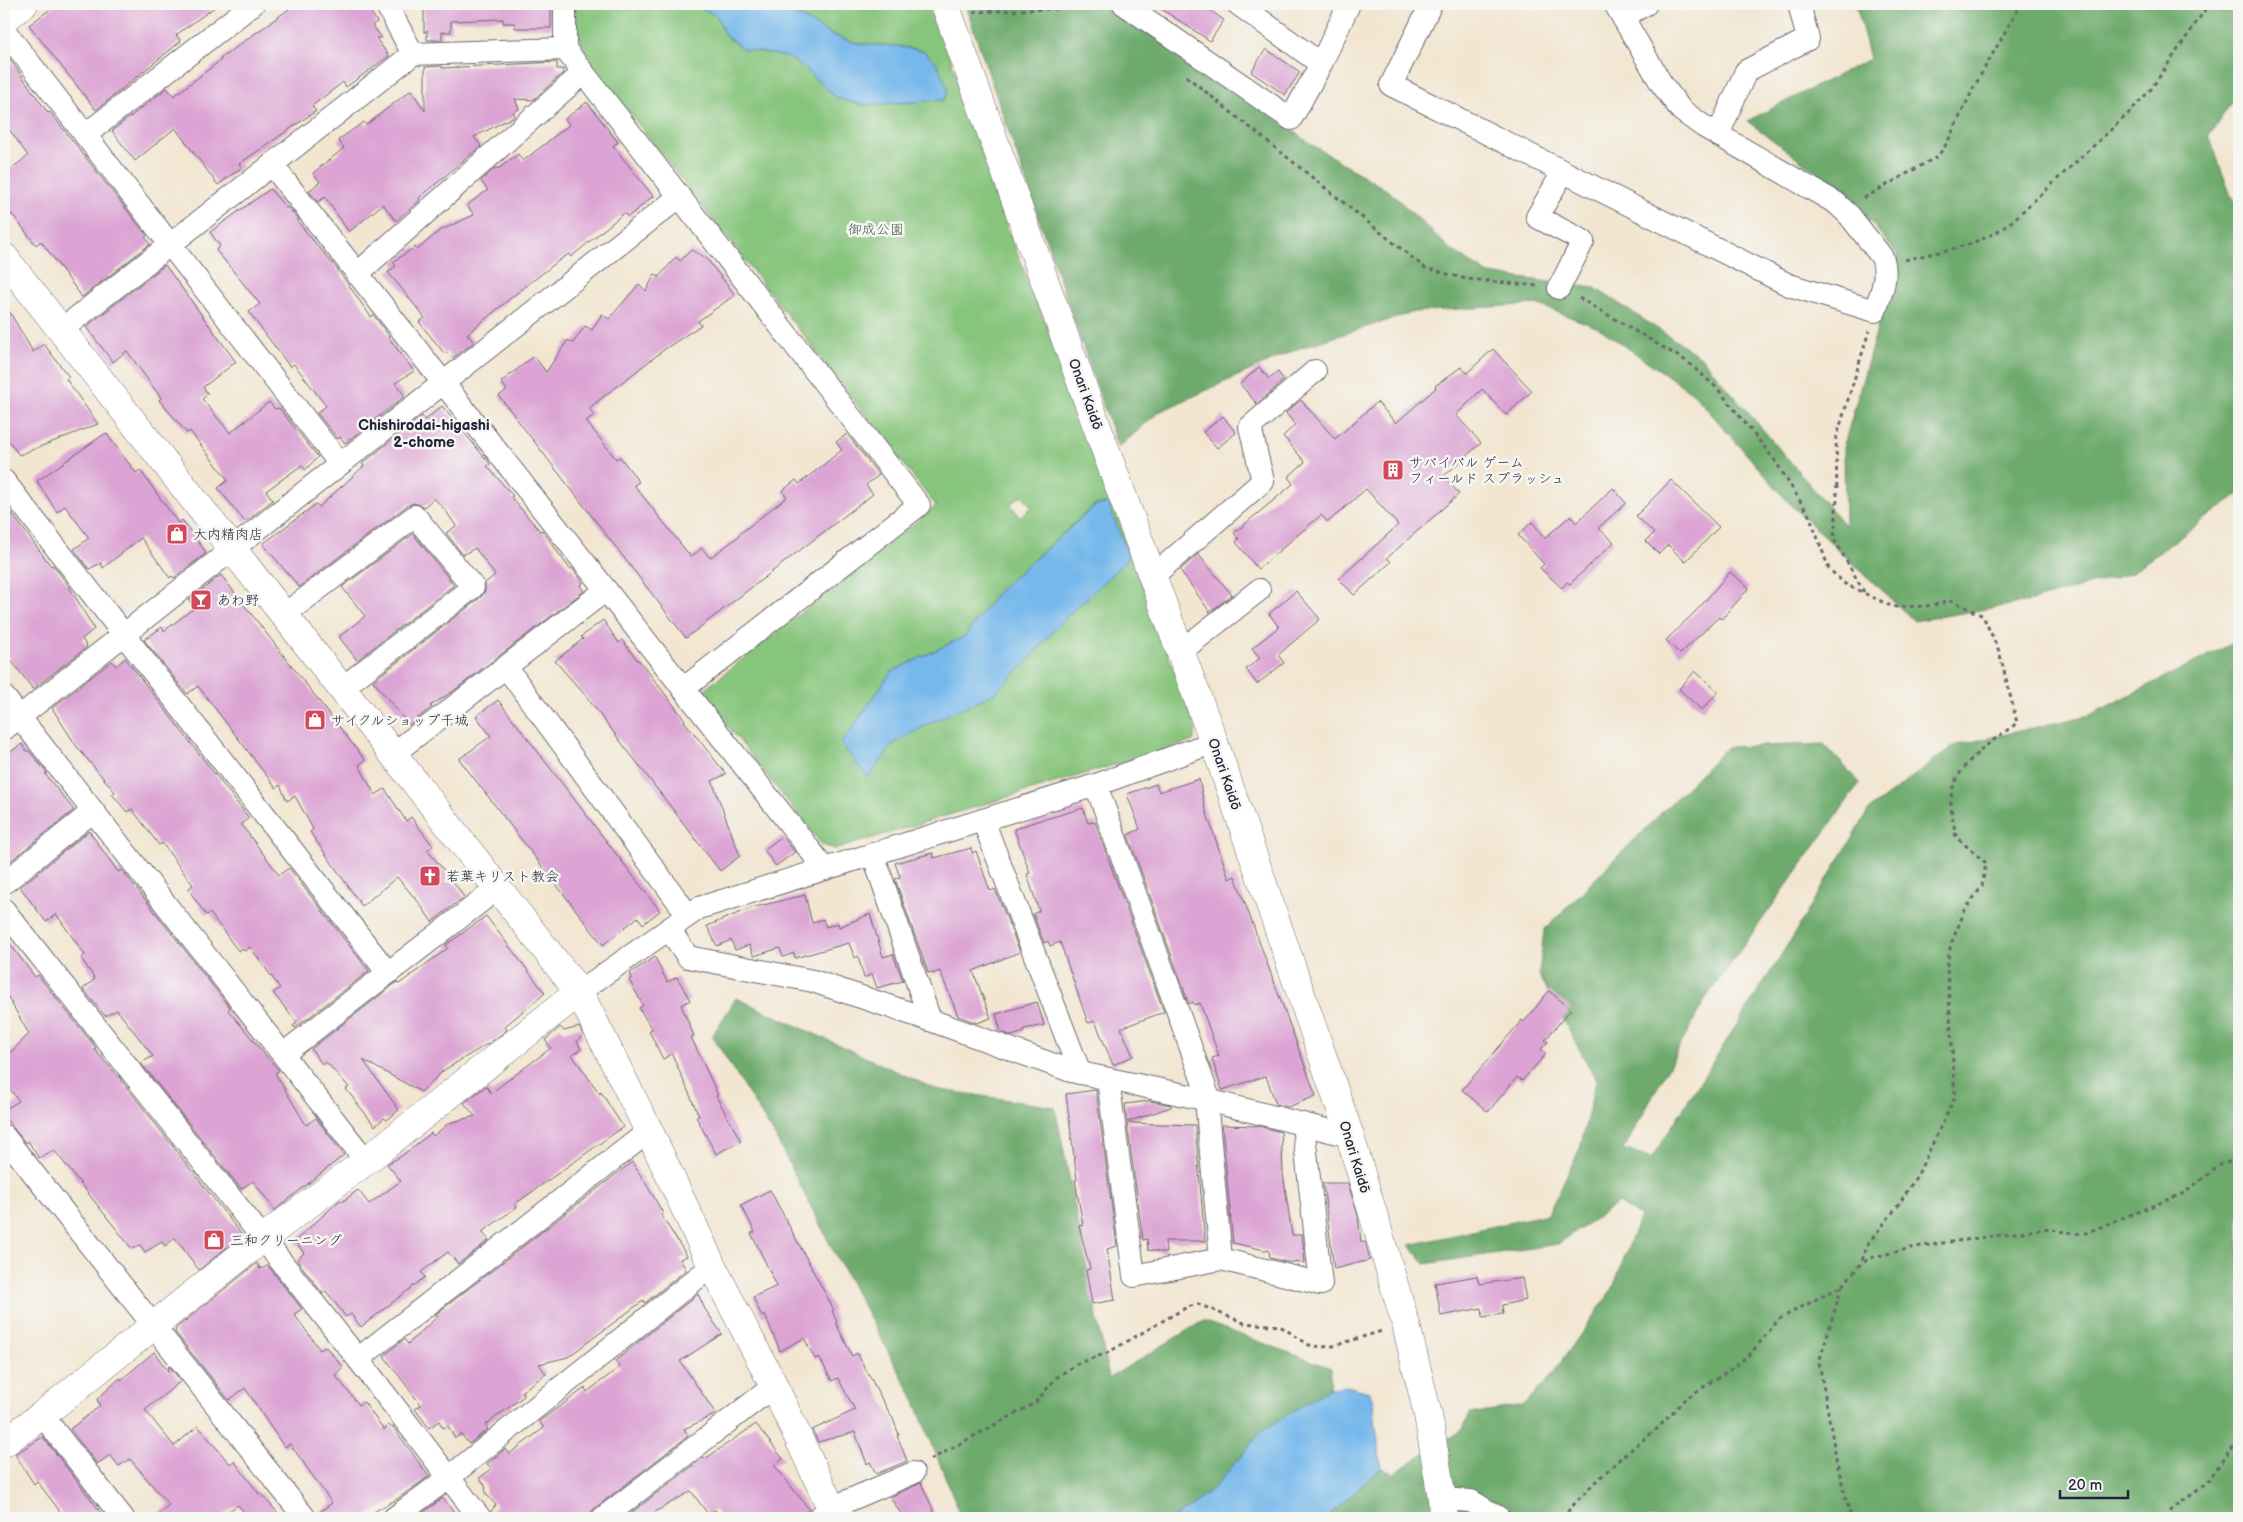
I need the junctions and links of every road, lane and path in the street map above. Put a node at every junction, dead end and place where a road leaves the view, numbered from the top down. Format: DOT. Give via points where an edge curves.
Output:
graph roads {
  1 [pos="24,4"];
  2 [pos="253,4"];
  3 [pos="386,4"];
  4 [pos="565,4"];
  5 [pos="1238,4"];
  6 [pos="1349,4"];
  7 [pos="1431,4"];
  8 [pos="1646,4"];
  9 [pos="1799,4"];
  10 [pos="2021,4"];
  11 [pos="2209,4"];
  12 [pos="1115,8"];
  13 [pos="946,9"];
  14 [pos="1618,11"];
  15 [pos="4,19"];
  16 [pos="4,30"];
  17 [pos="565,49"];
  18 [pos="413,54"];
  19 [pos="1321,64"];
  20 [pos="583,73"];
  21 [pos="1182,73"];
  22 [pos="85,135"];
  23 [pos="1718,135"];
  24 [pos="273,166"];
  25 [pos="1563,172"];
  26 [pos="679,197"];
  27 [pos="1843,209"];
  28 [pos="170,244"];
  29 [pos="4,257"];
  30 [pos="1885,265"];
  31 [pos="357,274"];
  32 [pos="1559,288"];
  33 [pos="1875,311"];
  34 [pos="61,330"];
  35 [pos="1315,371"];
  36 [pos="444,383"];
  37 [pos="340,464"];
  38 [pos="4,481"];
  39 [pos="232,549"];
  40 [pos="1153,576"];
  41 [pos="606,590"];
  42 [pos="1259,590"];
  43 [pos="1864,592"];
  44 [pos="285,614"];
  45 [pos="124,635"];
  46 [pos="1181,652"];
  47 [pos="506,667"];
  48 [pos="342,688"];
  49 [pos="684,689"];
  50 [pos="4,697"];
  51 [pos="11,723"];
  52 [pos="1214,742"];
  53 [pos="394,753"];
  54 [pos="1096,785"];
  55 [pos="92,812"];
  56 [pos="983,820"];
  57 [pos="873,854"];
  58 [pos="825,869"];
  59 [pos="4,883"];
  60 [pos="498,888"];
  61 [pos="4,910"];
  62 [pos="688,915"];
  63 [pos="669,929"];
  64 [pos="388,973"];
  65 [pos="579,992"];
  66 [pos="930,1020"];
  67 [pos="283,1054"];
  68 [pos="1080,1073"];
  69 [pos="1108,1078"];
  70 [pos="1208,1101"];
  71 [pos="1304,1125"];
  72 [pos="649,1131"];
  73 [pos="4,1136"];
  74 [pos="1350,1136"];
  75 [pos="2239,1159"];
  76 [pos="366,1160"];
  77 [pos="262,1239"];
  78 [pos="1221,1259"];
  79 [pos="1861,1264"];
  80 [pos="712,1266"];
  81 [pos="1842,1286"];
  82 [pos="1406,1325"];
  83 [pos="154,1326"];
  84 [pos="358,1360"];
  85 [pos="774,1386"];
  86 [pos="42,1415"];
  87 [pos="2239,1441"];
  88 [pos="4,1443"];
  89 [pos="914,1473"];
  90 [pos="448,1478"];
  91 [pos="1443,1508"];
  92 [pos="828,1515"];
  93 [pos="124,1518"];
  94 [pos="305,1518"];
  95 [pos="394,1518"];
  96 [pos="480,1518"];
  97 [pos="603,1518"];
  98 [pos="1499,1518"];
  99 [pos="1562,1518"];
  100 [pos="1851,1518"];
  101 [pos="2165,1518"];
  1 -- 15 [label="street"];
  2 -- 22 [label="street"];
  3 -- 18 [label="street"];
  4 -- 17 [label="street"];
  5 -- 19 [label="street"];
  6 -- 19 [label="street"];
  7 -- 25 [label="street" via="1391,85"];
  8 -- 14 [label="street"];
  9 -- 23 [label="street" via="1808,39 1746,71"];
  10 -- 27 [label="path" via="1938,156"];
  11 -- 30 [label="path" via="2151,89 2010,224 1976,242"];
  12 -- 13 [label="path"];
  12 -- 19 [label="street" via="1291,119"];
  13 -- 40 [label="street, Onari Kaidō"];
  14 -- 23 [label="street" via="1681,110"];
  16 -- 22 [label="street"];
  17 -- 18 [label="street"];
  17 -- 20 [label="street"];
  18 -- 24 [label="street"];
  20 -- 26 [label="street"];
  20 -- 31 [label="street"];
  21 -- 32 [label="path" via="1425,268 1466,279"];
  22 -- 28 [label="street"];
  23 -- 27 [label="street"];
  24 -- 28 [label="street"];
  24 -- 31 [label="street"];
  25 -- 32 [label="street" via="1537,217 1583,241"];
  25 -- 33 [label="street" via="1789,285"];
  26 -- 36 [label="street"];
  26 -- 49 [label="street" via="919,505"];
  27 -- 30 [label="street"];
  28 -- 34 [label="street"];
  28 -- 37 [label="street"];
  29 -- 34 [label="street"];
  30 -- 33 [label="street" via="1886,275"];
  31 -- 36 [label="street"];
  32 -- 43 [label="path" via="1688,362 1718,389 1776,462 1806,509 1829,569 1845,584"];
  33 -- 43 [label="path" via="1835,449 1838,499 1834,539"];
  34 -- 39 [label="street"];
  35 -- 40 [label="street" via="1250,427 1263,481"];
  36 -- 37 [label="street"];
  36 -- 41 [label="street"];
  37 -- 39 [label="street"];
  38 -- 45 [label="street"];
  39 -- 44 [label="street"];
  39 -- 45 [label="street"];
  40 -- 46 [label="street, Onari Kaidō"];
  41 -- 47 [label="street"];
  41 -- 49 [label="street"];
  42 -- 46 [label="street"];
  43 -- 79 [label="path" via="1894,607 1953,601 1983,616 1999,651 2017,723 1974,756 1953,785 1951,799 1956,837 1986,863 1982,886 1965,910 1951,944 1947,965 1955,1097 1918,1174 1867,1246"];
  44 -- 48 [label="street"];
  44 -- 48 [label="street" via="415,516 473,587"];
  45 -- 51 [label="street"];
  45 -- 64 [label="street"];
  46 -- 52 [label="street, Onari Kaidō"];
  47 -- 53 [label="street"];
  47 -- 62 [label="street"];
  48 -- 53 [label="street"];
  49 -- 58 [label="street"];
  50 -- 51 [label="street"];
  51 -- 55 [label="street"];
  52 -- 54 [label="street"];
  52 -- 74 [label="street, Onari Kaidō"];
  53 -- 60 [label="street"];
  54 -- 56 [label="street"];
  54 -- 70 [label="street"];
  55 -- 59 [label="street"];
  55 -- 67 [label="street"];
  56 -- 57 [label="street"];
  56 -- 68 [label="street"];
  57 -- 58 [label="street"];
  57 -- 66 [label="street"];
  58 -- 62 [label="street" via="698,908"];
  60 -- 64 [label="street"];
  60 -- 65 [label="street"];
  61 -- 77 [label="street"];
  62 -- 63 [label="street"];
  63 -- 65 [label="street"];
  63 -- 66 [label="street" via="688,958 814,981"];
  64 -- 67 [label="street"];
  65 -- 72 [label="street"];
  65 -- 76 [label="street"];
  66 -- 68 [label="street"];
  67 -- 76 [label="street"];
  68 -- 69 [label="street"];
  69 -- 70 [label="street"];
  69 -- 78 [label="street" via="1134,1276"];
  70 -- 71 [label="street"];
  70 -- 78 [label="street"];
  71 -- 74 [label="street"];
  71 -- 78 [label="street" via="1321,1284"];
  72 -- 80 [label="street"];
  72 -- 84 [label="street"];
  73 -- 83 [label="street"];
  74 -- 82 [label="street, Onari Kaidō"];
  75 -- 79 [label="path" via="2222,1164 2182,1194 2083,1234 2043,1229 1915,1247 1870,1258"];
  76 -- 77 [label="street"];
  77 -- 83 [label="street"];
  77 -- 84 [label="street"];
  79 -- 81 [label="path"];
  80 -- 85 [label="street"];
  80 -- 90 [label="street"];
  81 -- 99 [label="path" via="1779,1319 1752,1352 1685,1399 1658,1428 1583,1494"];
  81 -- 100 [label="path" via="1819,1362 1837,1463"];
  82 -- 89 [label="path" via="1322,1347 1309,1345 1280,1326 1244,1323 1198,1304 1187,1307 1107,1352 1076,1364 1056,1378 1036,1403 927,1461"];
  82 -- 91 [label="street, Onari Kaidō" via="1428,1415"];
  83 -- 86 [label="street"];
  83 -- 94 [label="street"];
  84 -- 90 [label="street"];
  85 -- 92 [label="street"];
  85 -- 97 [label="street"];
  86 -- 88 [label="street"];
  86 -- 93 [label="street"];
  87 -- 101 [label="path" via="2206,1483 2171,1509"];
  89 -- 92 [label="street"];
  90 -- 95 [label="street"];
  90 -- 96 [label="street"];
  91 -- 98 [label="street, Onari Kaidō" via="1471,1501"];
}
